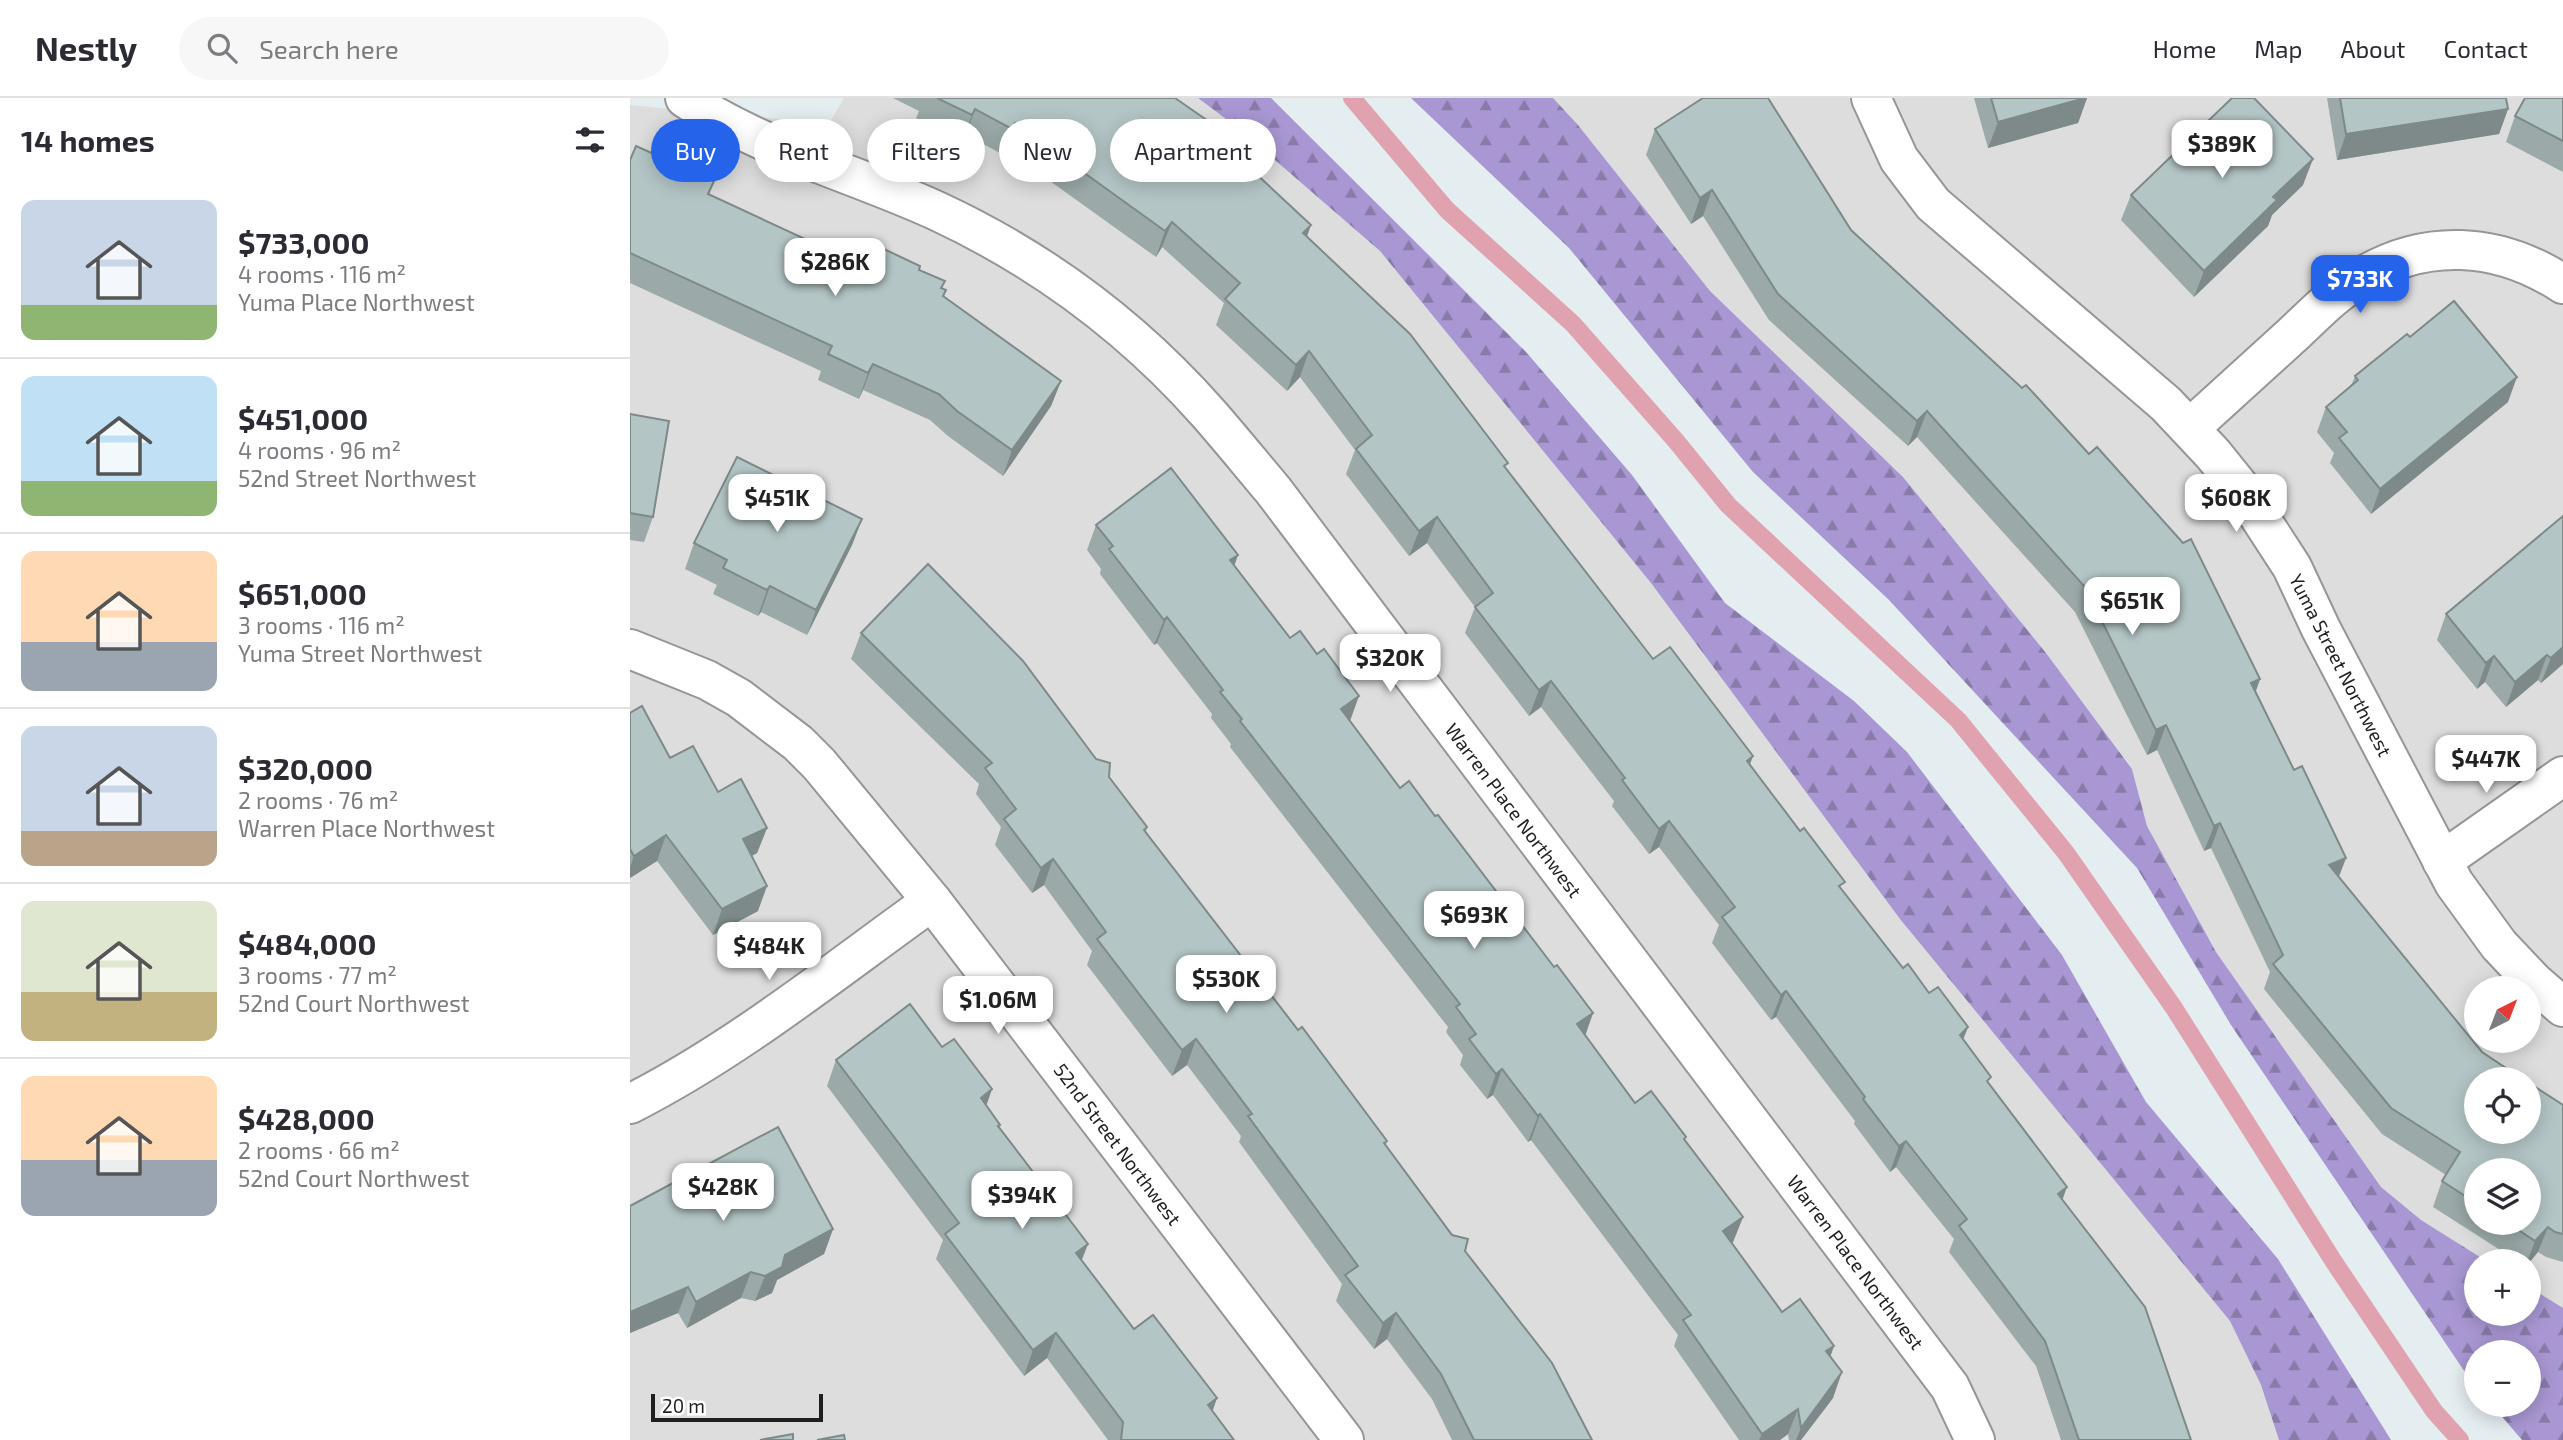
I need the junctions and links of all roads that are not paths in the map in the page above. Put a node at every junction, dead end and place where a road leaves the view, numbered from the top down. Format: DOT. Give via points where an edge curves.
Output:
graph roads {
  1 [pos="685,98"];
  2 [pos="1871,98"];
  3 [pos="2563,284"];
  4 [pos="2190,429"];
  5 [pos="630,649"];
  6 [pos="2563,776"];
  7 [pos="2442,860"];
  8 [pos="932,901"];
  9 [pos="2563,1007"];
  10 [pos="630,1104"];
  11 [pos="1344,1440"];
  12 [pos="1975,1440"];
  1 -- 12 [label="street, Warren Place Northwest" via="725,123 936,211 1047,271 1135,340 1207,411 1273,490 1950,1387"];
  2 -- 4 [label="street, Yuma Street Northwest" via="1899,159 1933,204 2141,381"];
  3 -- 4 [label="street" via="2520,261 2472,250 2399,258 2336,295"];
  4 -- 7 [label="street, Yuma Street Northwest" via="2242,490 2292,567"];
  5 -- 8 [label="street, 52nd Street Northwest" via="707,680 798,743"];
  6 -- 7 [label="street"];
  7 -- 9 [label="street, Yuma Street Northwest" via="2499,946"];
  8 -- 10 [label="street" via="746,1035"];
  8 -- 11 [label="street, 52nd Street Northwest"];
}
